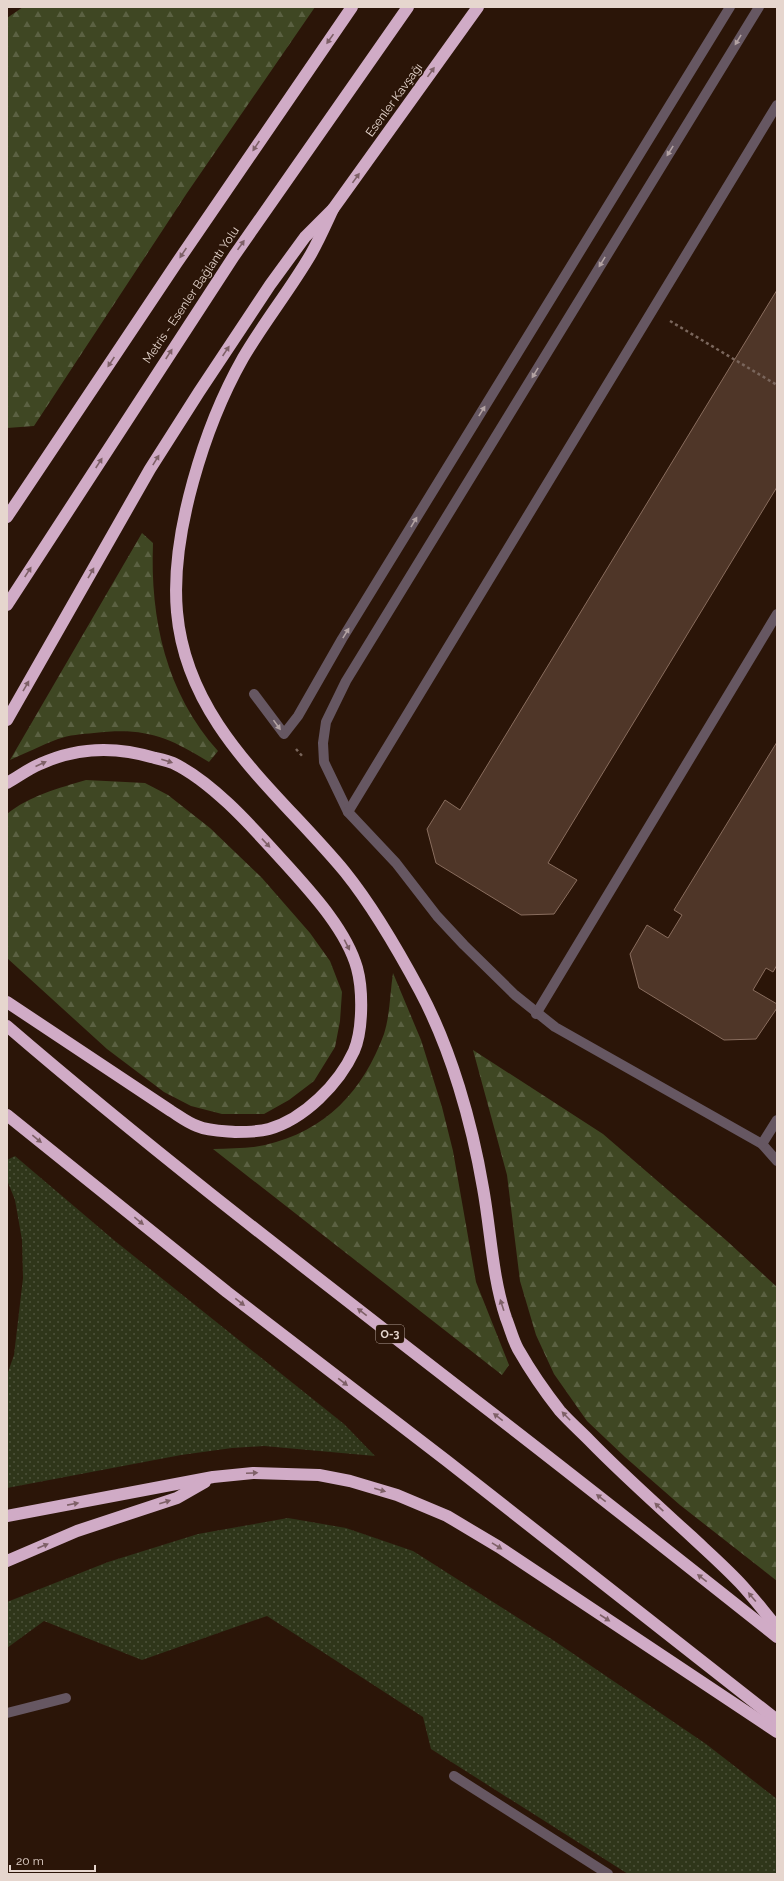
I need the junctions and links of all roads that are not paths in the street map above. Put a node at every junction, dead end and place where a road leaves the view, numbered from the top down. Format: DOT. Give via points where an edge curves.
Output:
graph roads {
  1 [pos="352,7"];
  2 [pos="408,7"];
  3 [pos="478,7"];
  4 [pos="730,7"];
  5 [pos="759,7"];
  6 [pos="777,105"];
  7 [pos="333,209"];
  8 [pos="7,517"];
  9 [pos="7,605"];
  10 [pos="777,614"];
  11 [pos="254,694"];
  12 [pos="7,720"];
  13 [pos="7,783"];
  14 [pos="348,812"];
  15 [pos="7,1002"];
  16 [pos="536,1014"];
  17 [pos="7,1026"];
  18 [pos="7,1115"];
  19 [pos="777,1120"];
  20 [pos="762,1144"];
  21 [pos="777,1160"];
  22 [pos="213,1477"];
  23 [pos="7,1516"];
  24 [pos="7,1561"];
  25 [pos="777,1628"];
  26 [pos="777,1637"];
  27 [pos="66,1698"];
  28 [pos="7,1713"];
  29 [pos="777,1720"];
  30 [pos="777,1732"];
  31 [pos="454,1776"];
  32 [pos="608,1874"];
  1 -- 8 [label="highway, one-way"];
  9 -- 2 [label="highway, Metris - Esenler Bağlantı Yolu, one-way" via="234,256"];
  7 -- 3 [label="highway, Esenler Kavşağı, one-way"];
  11 -- 4 [label="lane, one-way" via="284,734 298,716 342,639"];
  5 -- 14 [label="lane, one-way" via="346,681 326,722 323,743 324,762"];
  6 -- 14 [label="lane"];
  12 -- 7 [label="highway, one-way" via="150,468 279,273 305,237"];
  25 -- 7 [label="highway, one-way" via="739,1582 600,1452 560,1411 516,1345 500,1299 484,1190 465,1110 443,1042 421,993 382,926 348,876 243,760 214,721 196,686 183,652 177,612 179,552 194,477 211,429 242,360 312,252"];
  10 -- 16 [label="lane"];
  13 -- 15 [label="highway, one-way" via="38,764 71,752 102,748 139,753 173,763 202,782 228,805 304,884 348,945 357,968 361,998 355,1050 341,1074 321,1097 297,1116 269,1129 247,1132 198,1127"];
  14 -- 16 [label="lane" via="396,863 437,916"];
  16 -- 20 [label="lane"];
  26 -- 17 [label="highway, O-3, one-way" via="313,1274 148,1143"];
  18 -- 29 [label="highway, one-way" via="227,1292"];
  19 -- 20 [label="lane"];
  20 -- 21 [label="lane"];
  23 -- 22 [label="highway, one-way"];
  24 -- 22 [label="highway, one-way" via="78,1531 177,1498"];
  22 -- 30 [label="highway, one-way" via="253,1473 318,1475 350,1481 397,1495 446,1516 499,1548"];
  27 -- 28 [label="lane"];
  31 -- 32 [label="lane"];
}
